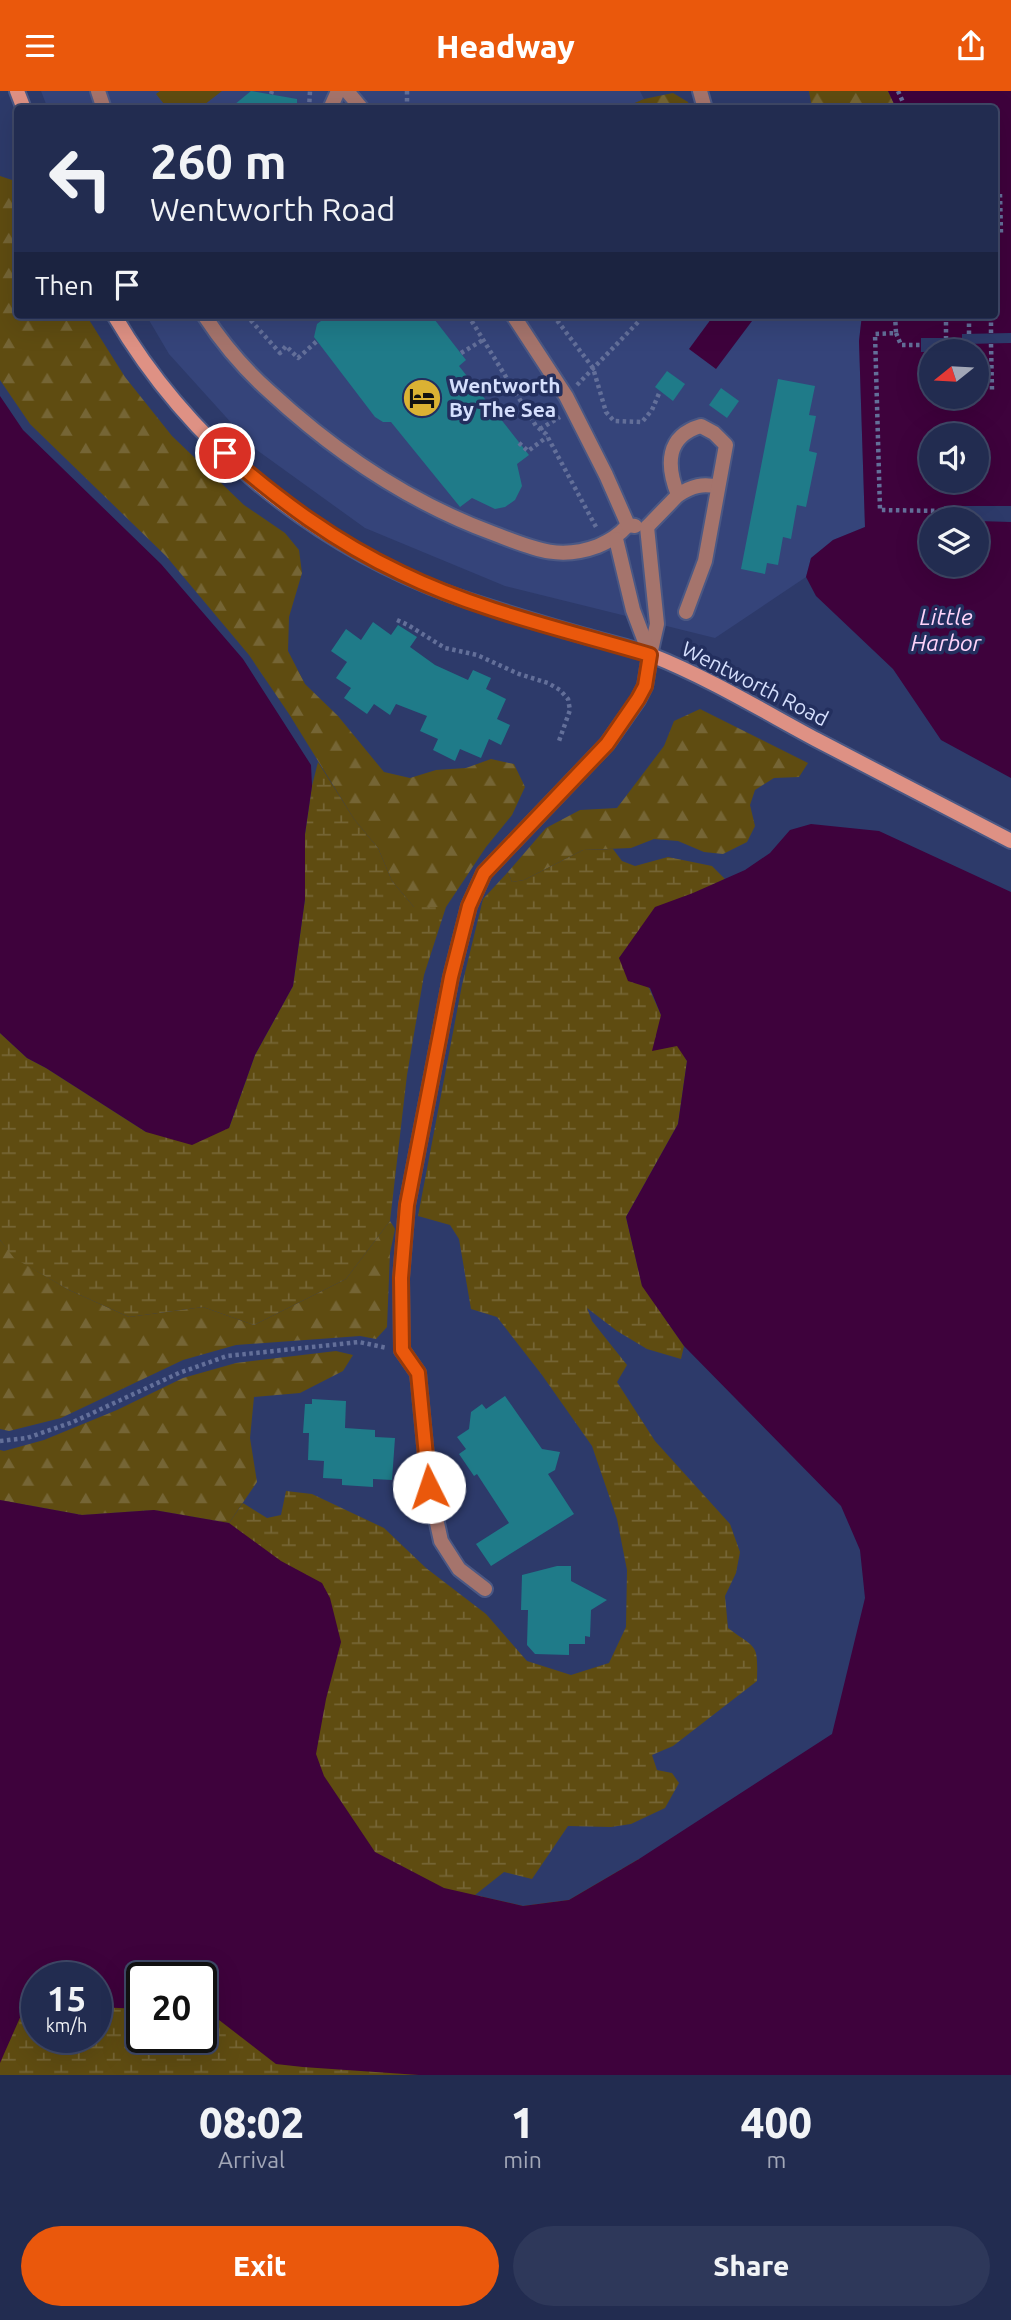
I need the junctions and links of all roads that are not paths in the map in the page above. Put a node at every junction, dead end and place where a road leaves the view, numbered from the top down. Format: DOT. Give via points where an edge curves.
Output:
graph roads {
  1 [pos="347,91"];
  2 [pos="359,105"];
  3 [pos="117,319"];
  4 [pos="207,319"];
  5 [pos="516,319"];
  6 [pos="718,488"];
  7 [pos="678,495"];
  8 [pos="628,525"];
  9 [pos="647,527"];
  10 [pos="611,541"];
  11 [pos="686,612"];
  12 [pos="650,655"];
  13 [pos="1011,841"];
  14 [pos="485,1589"];
  1 -- 2 [label="street"];
  3 -- 12 [label="main road, Wentworth Road" via="187,414 265,489 309,521 401,574 451,594"];
  4 -- 10 [label="street" via="234,357 270,393 373,474 428,506 552,553 584,551"];
  5 -- 8 [label="street" via="566,396"];
  6 -- 7 [label="street" via="695,486"];
  6 -- 7 [label="street" via="726,445 701,426 687,430 671,454 669,467"];
  6 -- 11 [label="street" via="705,561"];
  7 -- 9 [label="street"];
  8 -- 9 [label="street"];
  8 -- 10 [label="street"];
  9 -- 12 [label="street" via="657,624"];
  10 -- 12 [label="street"];
  12 -- 13 [label="main road, Wentworth Road"];
  12 -- 14 [label="street" via="645,686 607,744 484,873 469,906 407,1205 402,1350 418,1373 429,1487 441,1541 459,1569"];
}
